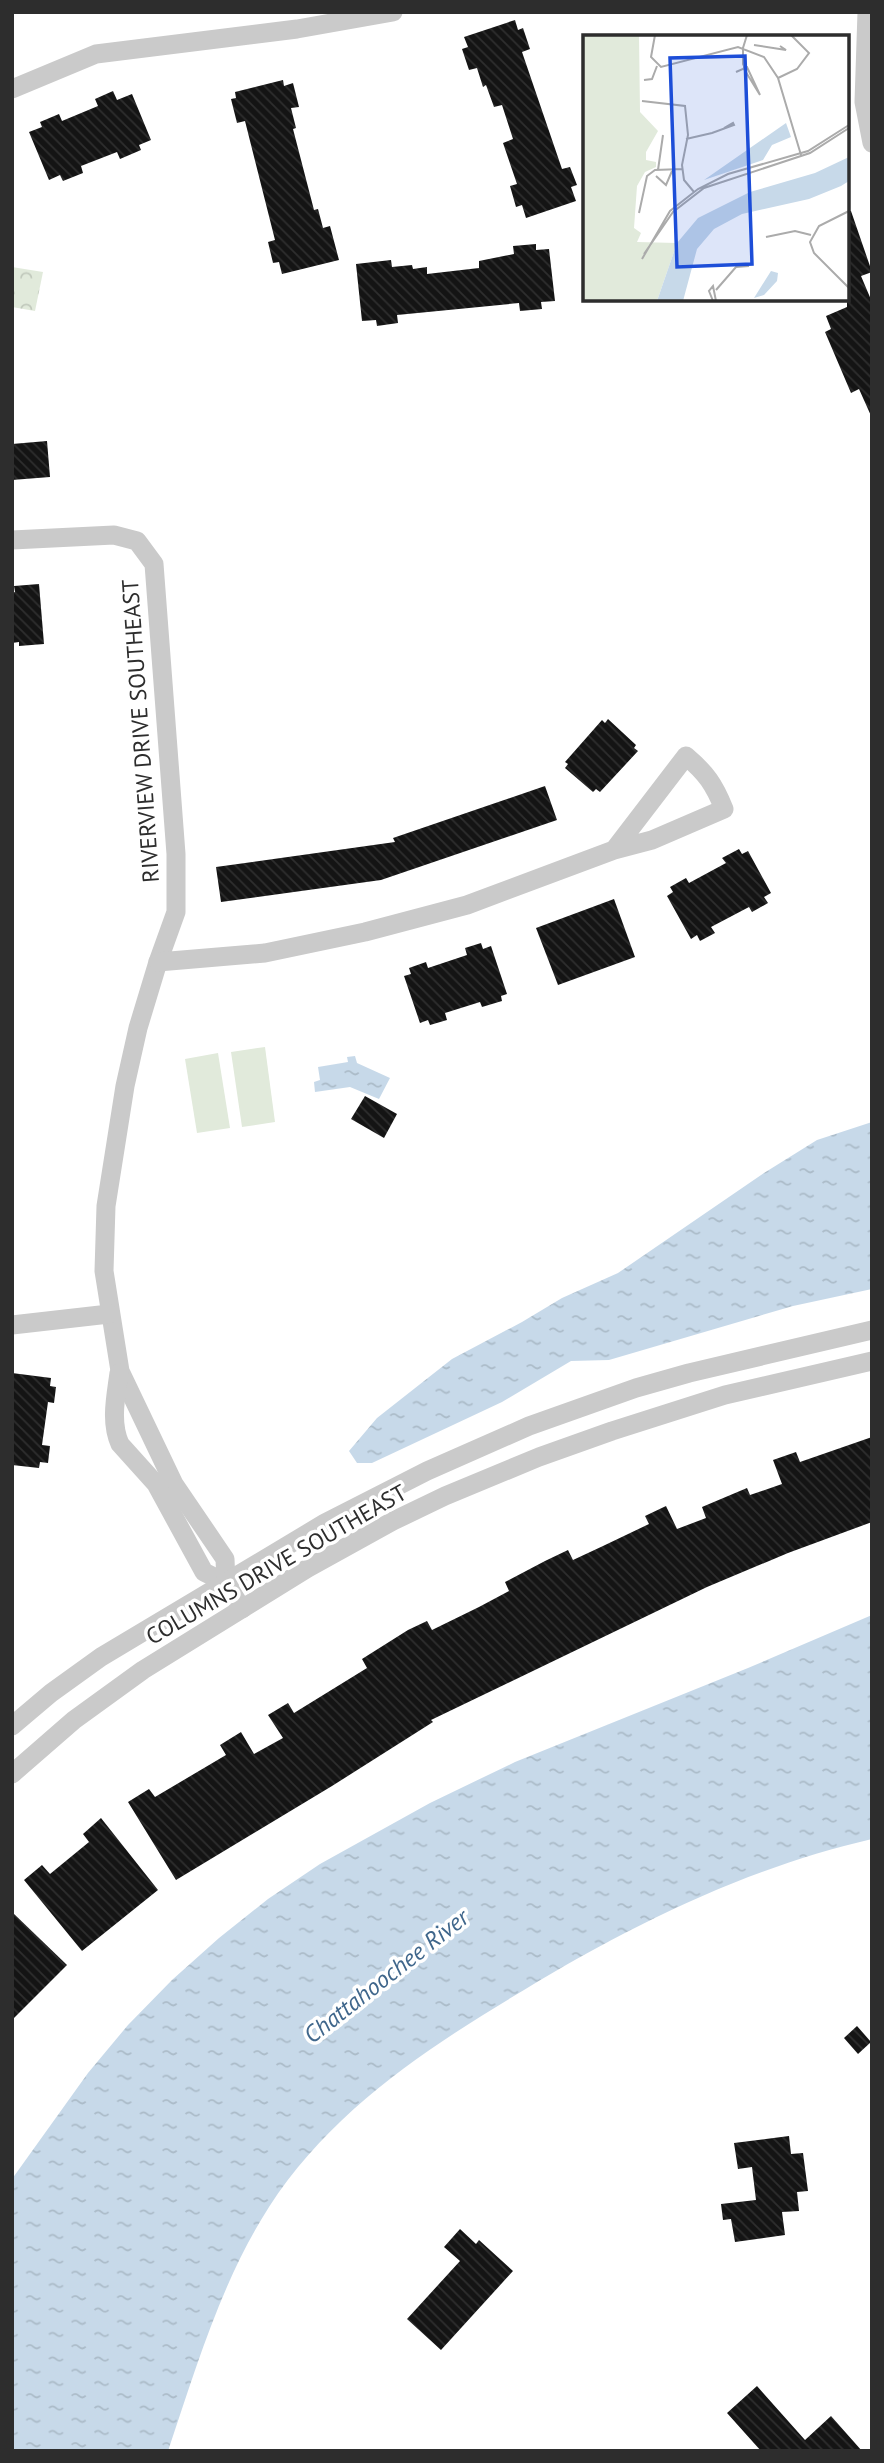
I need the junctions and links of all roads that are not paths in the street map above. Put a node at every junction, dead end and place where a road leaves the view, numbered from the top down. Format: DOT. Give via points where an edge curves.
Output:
graph roads {
  1 [pos="393,12"];
  2 [pos="867,12"];
  3 [pos="12,89"];
  4 [pos="872,142"];
  5 [pos="12,540"];
  6 [pos="614,850"];
  7 [pos="158,962"];
  8 [pos="109,1314"];
  9 [pos="12,1325"];
  10 [pos="872,1330"];
  11 [pos="872,1361"];
  12 [pos="120,1371"];
  13 [pos="226,1583"];
  14 [pos="242,1609"];
  15 [pos="12,1726"];
  16 [pos="12,1774"];
  1 -- 3 [label="street" via="96,54"];
  2 -- 4 [label="street" via="864,102"];
  5 -- 7 [label="street, RIVERVIEW DRIVE SOUTHEAST" via="114,535 137,541 154,564 176,854 176,912"];
  6 -- 6 [label="street" via="652,840 724,809 715,786 686,756"];
  6 -- 7 [label="street" via="467,905 365,932 265,953"];
  7 -- 8 [label="street, RIVERVIEW DRIVE SOUTHEAST" via="125,1086 106,1206 104,1271"];
  8 -- 9 [label="street"];
  8 -- 12 [label="street, RIVERVIEW DRIVE SOUTHEAST"];
  10 -- 13 [label="street, COLUMNS DRIVE SOUTHEAST" via="689,1373 529,1426 376,1496"];
  11 -- 14 [label="street, COLUMNS DRIVE SOUTHEAST" via="725,1395 539,1457 393,1521"];
  12 -- 13 [label="street, RIVERVIEW DRIVE SOUTHEAST" via="174,1483 225,1559"];
  12 -- 13 [label="street, RIVERVIEW DRIVE SOUTHEAST" via="115,1410 120,1444 156,1484 204,1572"];
  13 -- 14 [label="street, RIVERVIEW DRIVE SOUTHEAST"];
  13 -- 15 [label="street, COLUMNS DRIVE SOUTHEAST" via="101,1657"];
  14 -- 16 [label="street, COLUMNS DRIVE SOUTHEAST" via="107,1695"];
}
